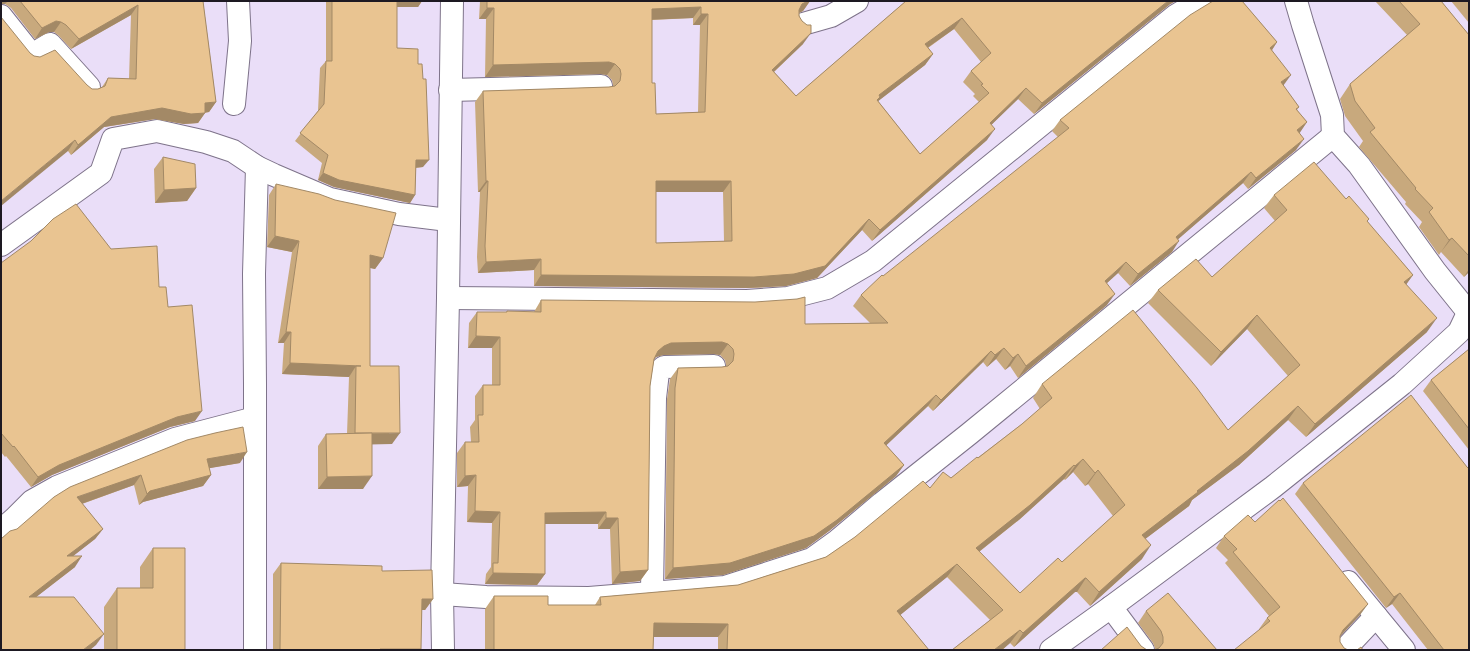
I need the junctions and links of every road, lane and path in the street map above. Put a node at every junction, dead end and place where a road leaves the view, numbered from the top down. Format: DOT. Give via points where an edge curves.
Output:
graph roads {
  1 [pos="238,1"];
  2 [pos="452,1"];
  3 [pos="857,1"];
  4 [pos="1200,1"];
  5 [pos="1296,1"];
  6 [pos="1,16"];
  7 [pos="804,24"];
  8 [pos="601,86"];
  9 [pos="89,87"];
  10 [pos="450,90"];
  11 [pos="234,104"];
  12 [pos="1333,136"];
  13 [pos="257,167"];
  14 [pos="448,220"];
  15 [pos="1,245"];
  16 [pos="448,298"];
  17 [pos="1468,311"];
  18 [pos="714,366"];
  19 [pos="1402,384"];
  20 [pos="1416,402"];
  21 [pos="255,418"];
  22 [pos="1273,487"];
  23 [pos="1288,505"];
  24 [pos="1,530"];
  25 [pos="1336,567"];
  26 [pos="652,592"];
  27 [pos="442,594"];
  28 [pos="1111,607"];
  29 [pos="1376,616"];
  30 [pos="255,650"];
  31 [pos="443,650"];
  32 [pos="1051,650"];
  33 [pos="1143,650"];
  34 [pos="1344,650"];
  35 [pos="1404,650"];
  1 -- 11 [label="street" via="240,41"];
  2 -- 10 [label="street"];
  3 -- 7 [label="street" via="831,16"];
  4 -- 16 [label="street" via="1175,16 873,261 828,288 788,298 747,301"];
  5 -- 12 [label="street" via="1332,114"];
  6 -- 9 [label="street" via="32,55 50,44"];
  8 -- 10 [label="street"];
  10 -- 14 [label="street"];
  12 -- 17 [label="street" via="1358,165 1435,271"];
  12 -- 26 [label="street" via="812,559 725,587"];
  13 -- 14 [label="street" via="330,199 399,214"];
  13 -- 15 [label="street" via="233,150 157,131 113,139 102,173"];
  13 -- 21 [label="street" via="254,274"];
  14 -- 16 [label="street"];
  16 -- 27 [label="street"];
  17 -- 19 [label="street" via="1459,332"];
  18 -- 26 [label="street" via="664,367 658,372 655,398"];
  19 -- 20 [label="street"];
  19 -- 22 [label="street"];
  21 -- 24 [label="street" via="176,439 64,484 32,501"];
  21 -- 30 [label="street"];
  22 -- 23 [label="street"];
  22 -- 28 [label="street"];
  25 -- 29 [label="street"];
  26 -- 27 [label="street" via="589,598"];
  27 -- 31 [label="street"];
  28 -- 32 [label="street"];
  28 -- 33 [label="street"];
  29 -- 34 [label="street"];
  29 -- 35 [label="street"];
}
